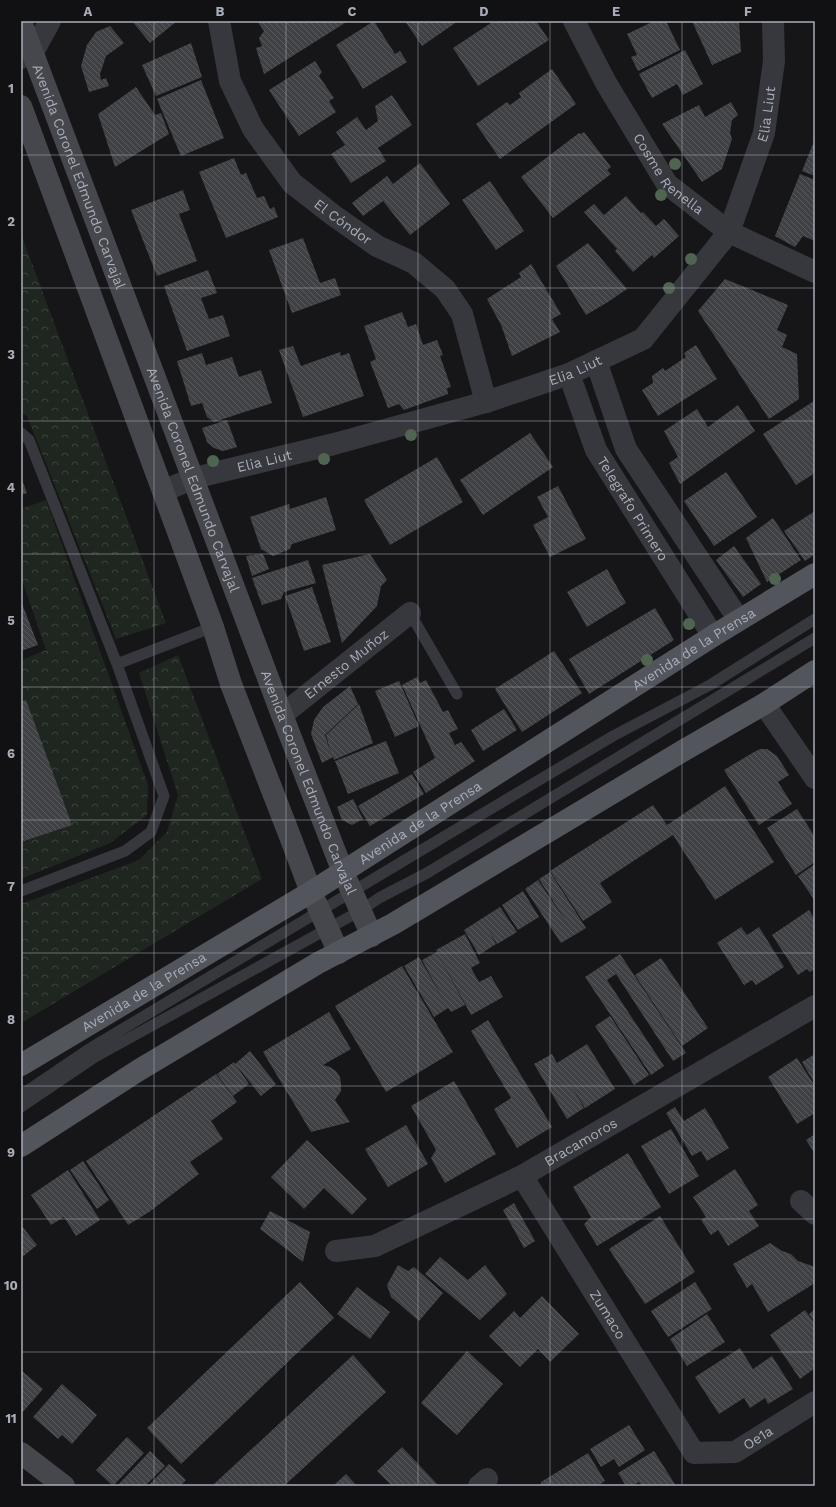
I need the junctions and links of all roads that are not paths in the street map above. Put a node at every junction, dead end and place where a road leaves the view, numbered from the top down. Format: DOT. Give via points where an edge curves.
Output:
graph roads {
  1 [pos="50,21"];
  2 [pos="219,21"];
  3 [pos="574,21"];
  4 [pos="773,21"];
  5 [pos="21,22"];
  6 [pos="26,56"];
  7 [pos="21,106"];
  8 [pos="729,232"];
  9 [pos="815,272"];
  10 [pos="596,361"];
  11 [pos="569,374"];
  12 [pos="486,402"];
  13 [pos="21,434"];
  14 [pos="192,479"];
  15 [pos="163,491"];
  16 [pos="815,574"];
  17 [pos="410,613"];
  18 [pos="815,619"];
  19 [pos="739,620"];
  20 [pos="213,627"];
  21 [pos="713,636"];
  22 [pos="815,638"];
  23 [pos="117,664"];
  24 [pos="815,672"];
  25 [pos="457,694"];
  26 [pos="764,704"];
  27 [pos="282,715"];
  28 [pos="815,778"];
  29 [pos="343,872"];
  30 [pos="21,891"];
  31 [pos="356,901"];
  32 [pos="320,910"];
  33 [pos="372,936"];
  34 [pos="339,953"];
  35 [pos="815,1006"];
  36 [pos="21,1065"];
  37 [pos="21,1095"];
  38 [pos="21,1107"];
  39 [pos="21,1146"];
  40 [pos="522,1176"];
  41 [pos="336,1251"];
  42 [pos="815,1402"];
  43 [pos="21,1453"];
  44 [pos="694,1453"];
  45 [pos="64,1486"];
  1 -- 6 [label="street"];
  2 -- 12 [label="street, El Cóndor" via="230,81 253,129 292,183 377,246 414,263 445,289 462,314"];
  3 -- 8 [label="street, Cosme Renella" via="606,83 667,184"];
  4 -- 8 [label="street, Elia Liut" via="774,61 764,132"];
  5 -- 6 [label="main road, Avenida Coronel Edmundo Carvajal"];
  6 -- 14 [label="main road, Avenida Coronel Edmundo Carvajal"];
  7 -- 15 [label="main road, Avenida Coronel Edmundo Carvajal"];
  8 -- 9 [label="street, Cosme Renella"];
  8 -- 10 [label="street, Elia Liut" via="643,339"];
  10 -- 11 [label="street, Elia Liut"];
  10 -- 19 [label="street, Telegrafo Primero" via="626,449"];
  11 -- 12 [label="street, Elia Liut"];
  11 -- 21 [label="street, Telegrafo Primero" via="596,450"];
  12 -- 14 [label="street, Elia Liut" via="334,444"];
  13 -- 23 [label="lane" via="29,440"];
  14 -- 15 [label="street, Elia Liut"];
  14 -- 27 [label="main road, Avenida Coronel Edmundo Carvajal"];
  15 -- 20 [label="main road, Avenida Coronel Edmundo Carvajal"];
  16 -- 19 [label="main road, Avenida de la Prensa"];
  17 -- 25 [label="lane"];
  17 -- 27 [label="street, Ernesto Muñoz"];
  18 -- 31 [label="lane" via="710,686 613,736"];
  19 -- 21 [label="main road, Avenida de la Prensa"];
  20 -- 23 [label="lane"];
  20 -- 32 [label="main road, Avenida Coronel Edmundo Carvajal" via="231,684"];
  21 -- 29 [label="main road, Avenida de la Prensa"];
  22 -- 31 [label="lane" via="427,873 379,898"];
  23 -- 30 [label="lane" via="164,796 152,832 125,851"];
  24 -- 26 [label="main road"];
  26 -- 28 [label="street"];
  26 -- 33 [label="main road"];
  27 -- 29 [label="main road, Avenida Coronel Edmundo Carvajal"];
  29 -- 31 [label="main road, Avenida Coronel Edmundo Carvajal"];
  29 -- 32 [label="main road, Avenida de la Prensa"];
  31 -- 32 [label="lane"];
  31 -- 32 [label="lane"];
  31 -- 33 [label="main road, Avenida Coronel Edmundo Carvajal"];
  32 -- 34 [label="main road, Avenida Coronel Edmundo Carvajal"];
  32 -- 36 [label="main road, Avenida de la Prensa"];
  32 -- 37 [label="lane" via="89,1049"];
  32 -- 38 [label="lane"];
  33 -- 34 [label="main road"];
  34 -- 39 [label="main road" via="139,1070"];
  35 -- 40 [label="street, Bracamoros"];
  40 -- 41 [label="street, Bracamoros" via="375,1246"];
  40 -- 44 [label="street, Zumaco"];
  42 -- 44 [label="street, Oe1a" via="735,1452"];
  43 -- 45 [label="main road"];
}
